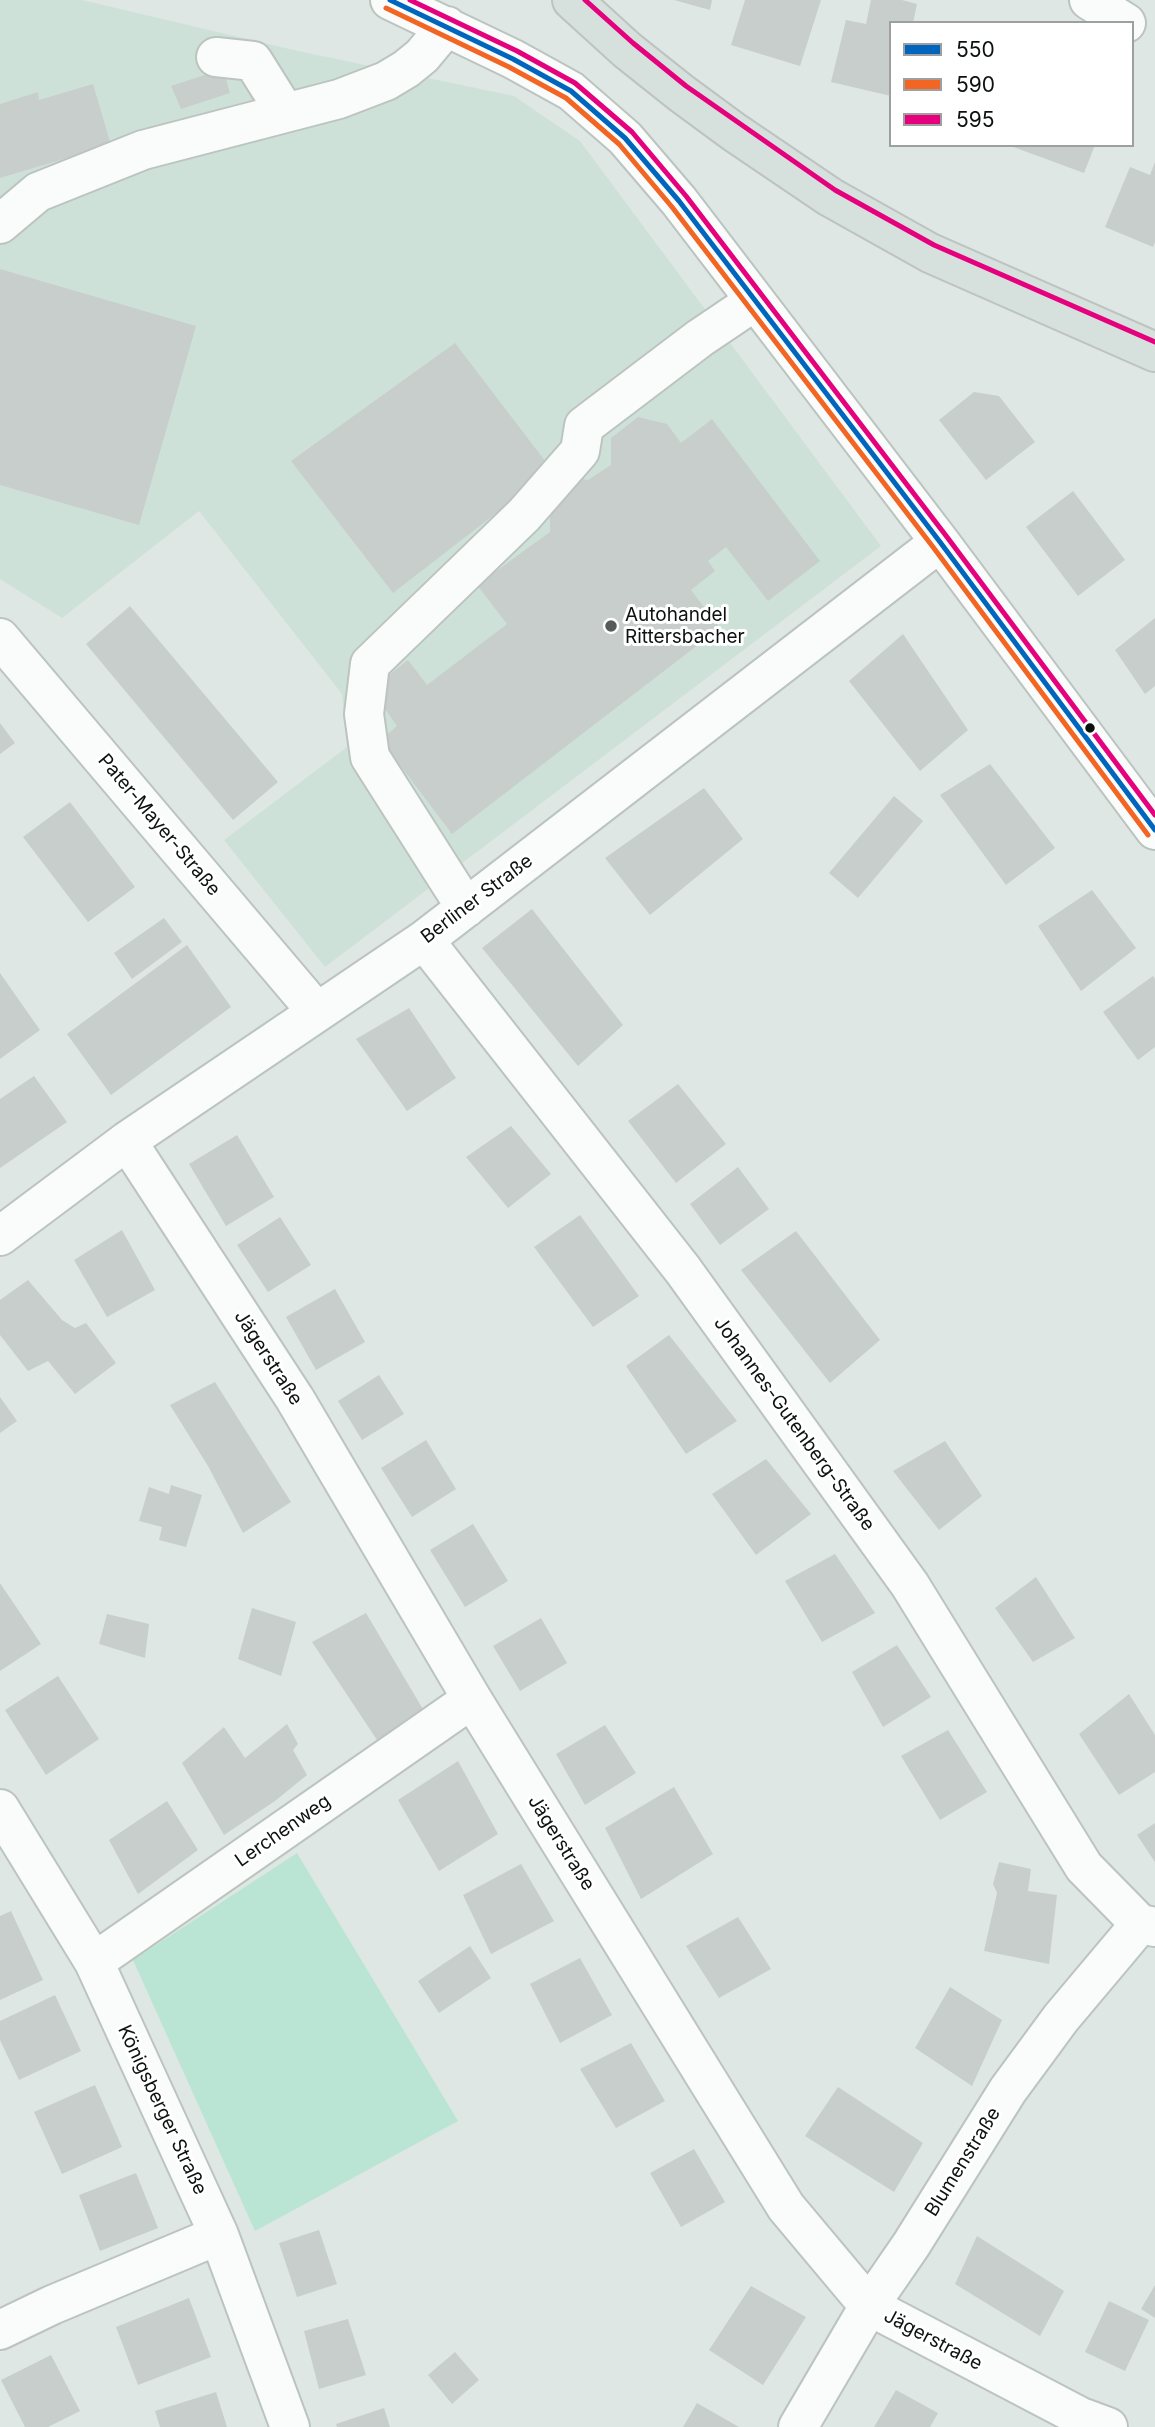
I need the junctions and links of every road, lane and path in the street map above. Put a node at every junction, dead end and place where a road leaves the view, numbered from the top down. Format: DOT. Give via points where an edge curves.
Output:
graph roads {
  1 [pos="390,0"];
  2 [pos="572,0"];
  3 [pos="1090,0"];
  4 [pos="1123,21"];
  5 [pos="447,26"];
  6 [pos="1134,27"];
  7 [pos="1155,40"];
  8 [pos="216,57"];
  9 [pos="285,112"];
  10 [pos="0,224"];
  11 [pos="755,301"];
  12 [pos="1155,352"];
  13 [pos="940,542"];
  14 [pos="0,638"];
  15 [pos="1155,830"];
  16 [pos="466,908"];
  17 [pos="424,940"];
  18 [pos="317,1012"];
  19 [pos="127,1141"];
  20 [pos="0,1236"];
  21 [pos="472,1699"];
  22 [pos="0,1809"];
  23 [pos="10,1849"];
  24 [pos="1148,1926"];
  25 [pos="94,1962"];
  26 [pos="219,2235"];
  27 [pos="869,2306"];
  28 [pos="0,2330"];
  29 [pos="290,2427"];
  30 [pos="799,2427"];
  31 [pos="1108,2427"];
  1 -- 5 [label="street"];
  2 -- 12 [label="main road" via="681,93 830,197 930,253"];
  3 -- 4 [label="street"];
  5 -- 9 [label="street" via="422,56 386,81 340,99"];
  5 -- 11 [label="street" via="571,91 625,138"];
  6 -- 7 [label="street"];
  8 -- 9 [label="street" via="253,61"];
  9 -- 10 [label="street" via="131,155 38,192"];
  11 -- 13 [label="street"];
  11 -- 16 [label="street" via="584,426 580,451 524,515 370,664 364,714 370,757"];
  13 -- 15 [label="street"];
  13 -- 16 [label="street, Berliner Straße"];
  14 -- 18 [label="street, Pater-Mayer-Straße"];
  16 -- 17 [label="street, Berliner Straße"];
  17 -- 18 [label="street, Berliner Straße"];
  17 -- 24 [label="street, Johannes-Gutenberg-Straße" via="683,1270 910,1585 1084,1867"];
  18 -- 19 [label="street, Berliner Straße"];
  19 -- 20 [label="street, Berliner Straße"];
  19 -- 21 [label="street, Jägerstraße" via="295,1399"];
  21 -- 25 [label="street, Lerchenweg"];
  21 -- 27 [label="street, Jägerstraße" via="786,2207"];
  22 -- 23 [label="street, Königsberger Straße"];
  23 -- 25 [label="street, Königsberger Straße"];
  24 -- 27 [label="street, Blumenstraße" via="1061,2018 1008,2090"];
  25 -- 26 [label="street, Königsberger Straße"];
  26 -- 28 [label="street"];
  26 -- 29 [label="street, Königsberger Straße"];
  27 -- 30 [label="street, Blumenstraße"];
  27 -- 31 [label="street, Jägerstraße"];
}
